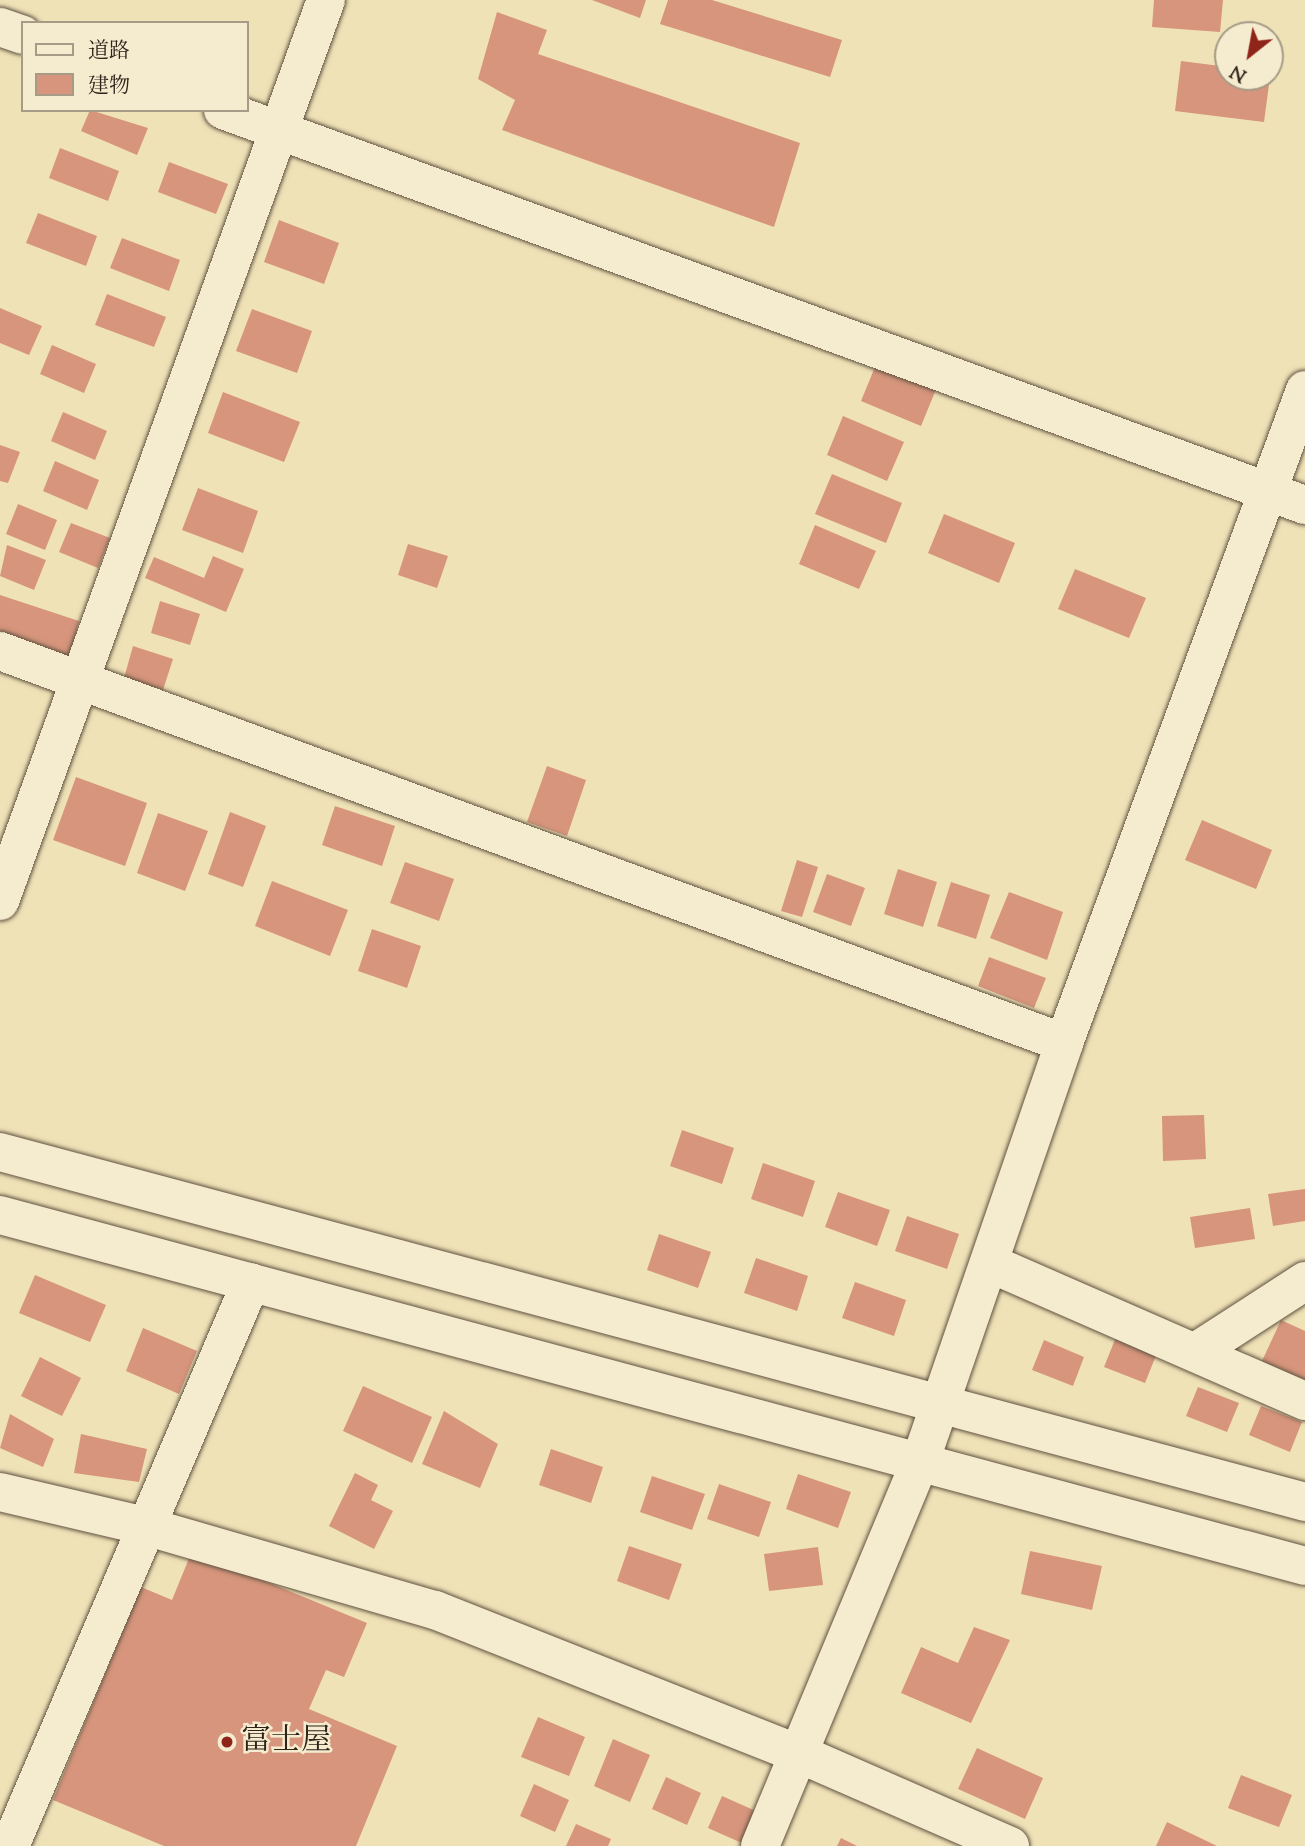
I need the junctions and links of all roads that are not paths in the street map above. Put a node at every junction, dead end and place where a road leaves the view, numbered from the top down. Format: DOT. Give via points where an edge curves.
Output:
graph roads {
  1 [pos="326,0"];
  2 [pos="0,27"];
  3 [pos="21,34"];
  4 [pos="228,112"];
  5 [pos="278,131"];
  6 [pos="1305,390"];
  7 [pos="1268,492"];
  8 [pos="1305,505"];
  9 [pos="0,651"];
  10 [pos="78,679"];
  11 [pos="0,901"];
  12 [pos="1064,1043"];
  13 [pos="0,1152"];
  14 [pos="0,1215"];
  15 [pos="989,1263"];
  16 [pos="1305,1281"];
  17 [pos="251,1282"];
  18 [pos="1197,1351"];
  19 [pos="1305,1401"];
  20 [pos="940,1404"];
  21 [pos="920,1462"];
  22 [pos="0,1492"];
  23 [pos="1305,1502"];
  24 [pos="145,1526"];
  25 [pos="1305,1566"];
  26 [pos="802,1755"];
  27 [pos="10,1846"];
  28 [pos="760,1846"];
  29 [pos="1010,1846"];
  1 -- 5 [label="street"];
  2 -- 3 [label="street"];
  4 -- 5 [label="street"];
  5 -- 7 [label="street"];
  5 -- 10 [label="street"];
  6 -- 7 [label="street"];
  7 -- 8 [label="street"];
  7 -- 12 [label="street"];
  9 -- 10 [label="street"];
  10 -- 11 [label="street"];
  10 -- 12 [label="street"];
  12 -- 15 [label="street"];
  13 -- 20 [label="street"];
  14 -- 17 [label="street"];
  15 -- 18 [label="street"];
  15 -- 20 [label="street"];
  16 -- 18 [label="street"];
  17 -- 21 [label="street"];
  17 -- 24 [label="street"];
  18 -- 19 [label="street"];
  20 -- 21 [label="street"];
  20 -- 23 [label="street"];
  21 -- 25 [label="street"];
  21 -- 26 [label="street"];
  22 -- 24 [label="street"];
  24 -- 26 [label="street" via="435,1610"];
  24 -- 27 [label="street"];
  26 -- 28 [label="street"];
  26 -- 29 [label="street"];
}
